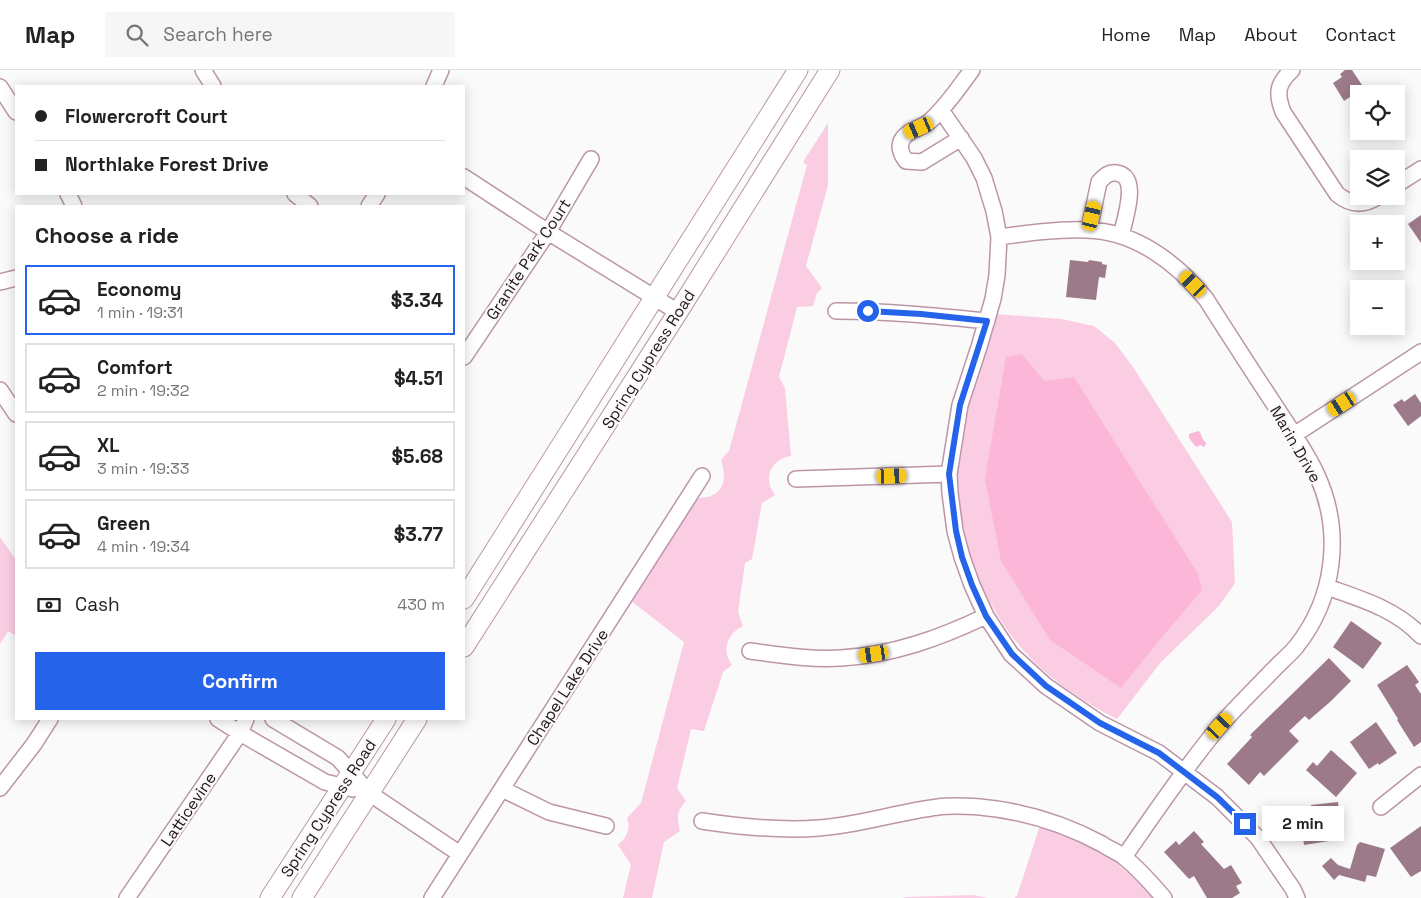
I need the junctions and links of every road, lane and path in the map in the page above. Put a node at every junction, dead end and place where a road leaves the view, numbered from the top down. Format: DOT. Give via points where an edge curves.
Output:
graph roads {
  1 [pos="203,70"];
  2 [pos="441,70"];
  3 [pos="798,70"];
  4 [pos="830,70"];
  5 [pos="972,70"];
  6 [pos="1292,70"];
  7 [pos="212,85"];
  8 [pos="434,85"];
  9 [pos="0,87"];
  10 [pos="15,110"];
  11 [pos="941,110"];
  12 [pos="961,138"];
  13 [pos="591,159"];
  14 [pos="1421,169"];
  15 [pos="465,178"];
  16 [pos="1405,179"];
  17 [pos="296,195"];
  18 [pos="1350,202"];
  19 [pos="309,205"];
  20 [pos="1089,230"];
  21 [pos="548,232"];
  22 [pos="1121,236"];
  23 [pos="999,237"];
  24 [pos="15,278"];
  25 [pos="0,282"];
  26 [pos="654,297"];
  27 [pos="836,311"];
  28 [pos="678,312"];
  29 [pos="987,321"];
  30 [pos="1421,352"];
  31 [pos="465,356"];
  32 [pos="0,390"];
  33 [pos="15,412"];
  34 [pos="1294,435"];
  35 [pos="949,474"];
  36 [pos="702,476"];
  37 [pos="796,479"];
  38 [pos="497,547"];
  39 [pos="519,561"];
  40 [pos="1328,587"];
  41 [pos="465,597"];
  42 [pos="986,616"];
  43 [pos="1421,636"];
  44 [pos="465,645"];
  45 [pos="750,651"];
  46 [pos="49,720"];
  47 [pos="220,720"];
  48 [pos="246,720"];
  49 [pos="275,720"];
  50 [pos="385,720"];
  51 [pos="416,720"];
  52 [pos="240,733"];
  53 [pos="1184,771"];
  54 [pos="1421,775"];
  55 [pos="347,780"];
  56 [pos="0,788"];
  57 [pos="502,789"];
  58 [pos="369,793"];
  59 [pos="1381,806"];
  60 [pos="702,821"];
  61 [pos="606,826"];
  62 [pos="460,854"];
  63 [pos="1124,857"];
  64 [pos="128,898"];
  65 [pos="270,898"];
  66 [pos="302,898"];
  67 [pos="432,898"];
  68 [pos="1164,898"];
  69 [pos="1297,898"];
  1 -- 7 [label="street"];
  2 -- 8 [label="street"];
  3 -- 26 [label="main road, Spring Cypress Road"];
  4 -- 28 [label="main road, Spring Cypress Road"];
  5 -- 11 [label="street"];
  6 -- 18 [label="street" via="1279,89 1278,98 1283,112 1337,194"];
  9 -- 10 [label="street"];
  11 -- 12 [label="street"];
  11 -- 12 [label="street" via="929,122 903,138 901,154 906,161 922,162"];
  12 -- 23 [label="street" via="984,178"];
  13 -- 21 [label="street, Granite Park Court"];
  14 -- 16 [label="street"];
  15 -- 21 [label="street"];
  17 -- 19 [label="street"];
  20 -- 22 [label="street, Marin Drive"];
  20 -- 22 [label="street" via="1100,182 1111,172 1120,173 1126,178 1130,193"];
  20 -- 23 [label="street, Marin Drive"];
  21 -- 26 [label="street"];
  21 -- 31 [label="street, Granite Park Court"];
  22 -- 34 [label="street, Marin Drive" via="1165,258 1193,284"];
  23 -- 29 [label="street" via="997,274"];
  24 -- 25 [label="street"];
  26 -- 28 [label="street"];
  26 -- 38 [label="main road, Spring Cypress Road"];
  27 -- 29 [label="street" via="921,314"];
  28 -- 39 [label="main road, Spring Cypress Road"];
  29 -- 35 [label="street" via="960,405"];
  30 -- 34 [label="street"];
  32 -- 33 [label="street"];
  34 -- 40 [label="street, Marin Drive" via="1324,492 1330,518 1332,566"];
  35 -- 37 [label="street"];
  35 -- 42 [label="street" via="958,540"];
  36 -- 57 [label="street, Chapel Lake Drive"];
  38 -- 39 [label="main road"];
  38 -- 41 [label="main road, Spring Cypress Road"];
  39 -- 44 [label="main road, Spring Cypress Road"];
  40 -- 43 [label="street" via="1390,612"];
  40 -- 53 [label="street, Marin Drive" via="1319,610 1296,648 1220,726"];
  42 -- 45 [label="street" via="916,645 861,656 807,658"];
  42 -- 53 [label="street" via="1012,654 1046,686 1100,723 1159,753"];
  46 -- 56 [label="street"];
  47 -- 52 [label="street"];
  48 -- 52 [label="street, Latticevine"];
  49 -- 55 [label="street" via="338,758"];
  50 -- 55 [label="main road, Spring Cypress Road"];
  51 -- 58 [label="main road, Spring Cypress Road"];
  52 -- 55 [label="street" via="325,782"];
  52 -- 64 [label="street, Latticevine"];
  53 -- 63 [label="street, Marin Drive"];
  53 -- 69 [label="street" via="1217,797 1258,838"];
  54 -- 59 [label="street"];
  55 -- 58 [label="street"];
  55 -- 65 [label="main road, Spring Cypress Road"];
  57 -- 61 [label="street" via="549,812"];
  57 -- 62 [label="street, Chapel Lake Drive"];
  58 -- 62 [label="street"];
  58 -- 66 [label="main road, Spring Cypress Road"];
  60 -- 63 [label="street" via="778,830 819,828 940,806 969,806 1030,814 1067,827"];
  62 -- 67 [label="street, Chapel Lake Drive"];
  63 -- 68 [label="street"];
}
